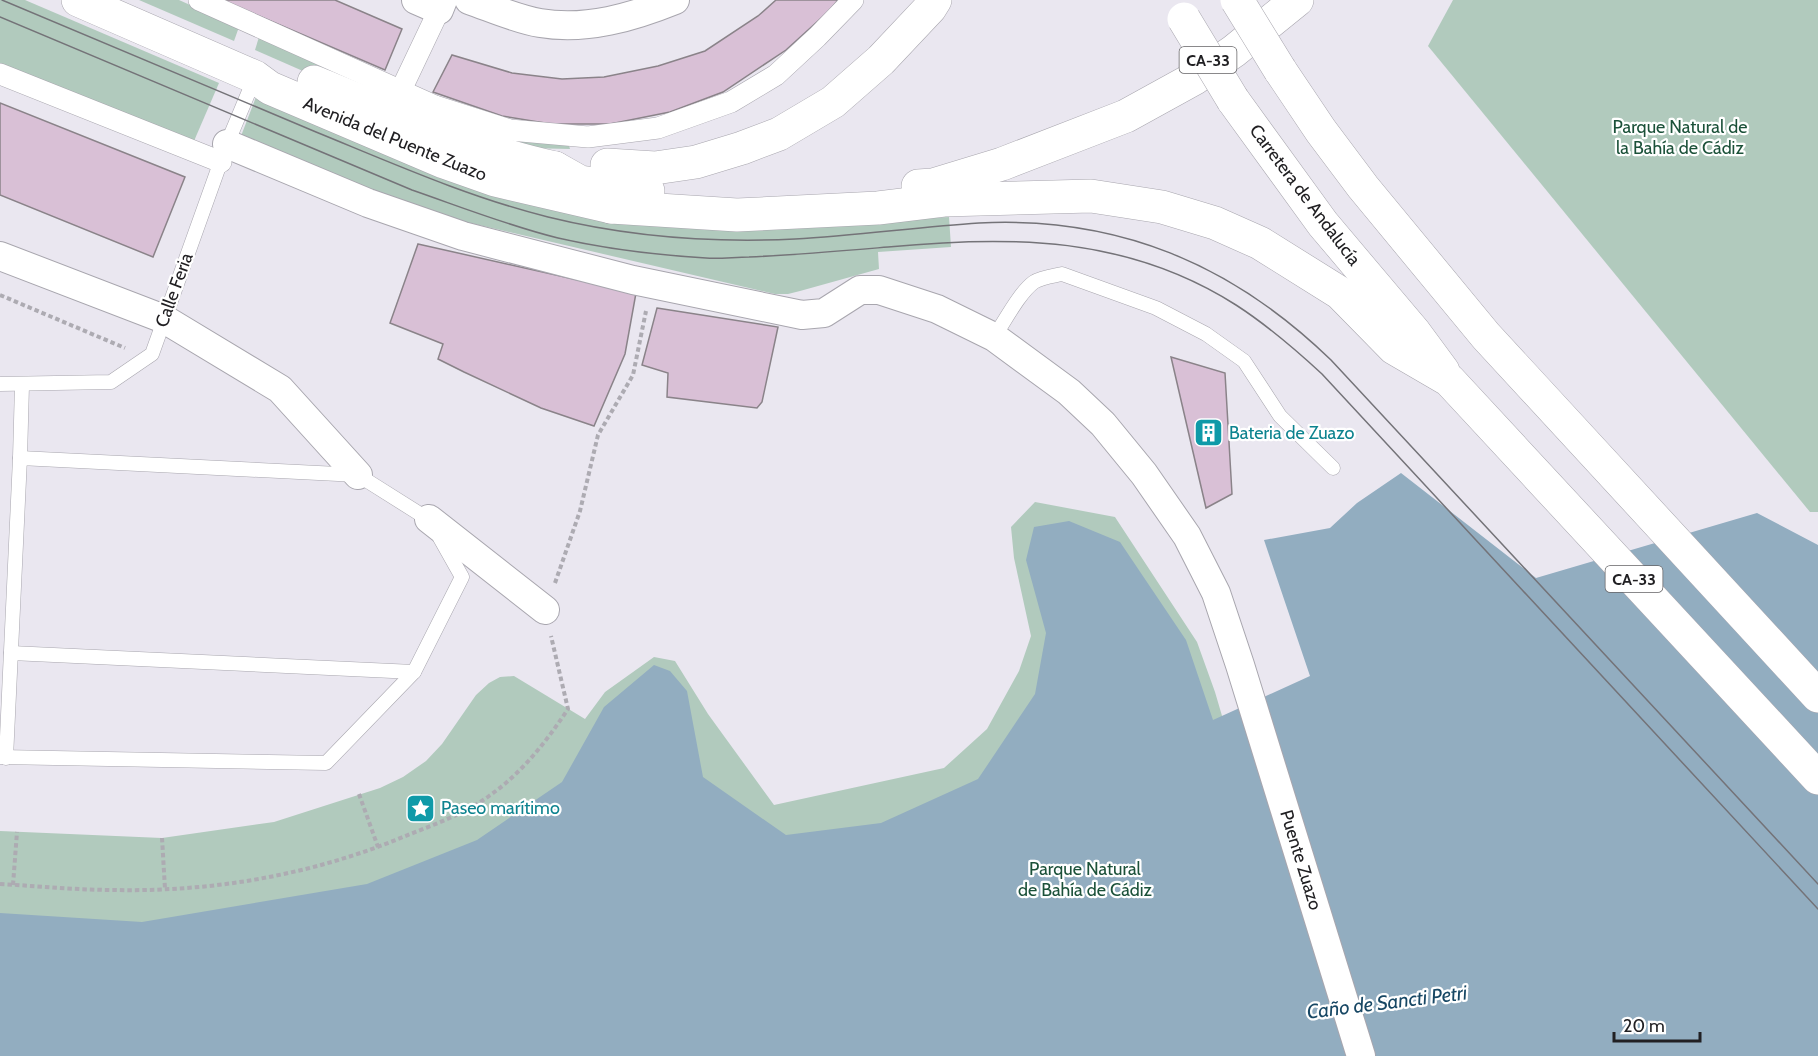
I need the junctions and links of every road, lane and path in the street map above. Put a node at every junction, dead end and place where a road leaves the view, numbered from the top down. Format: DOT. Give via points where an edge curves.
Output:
graph roads {
  1 [pos="78,0"];
  2 [pos="199,0"];
  3 [pos="469,0"];
  4 [pos="675,0"];
  5 [pos="853,0"];
  6 [pos="935,0"];
  7 [pos="1237,0"];
  8 [pos="1298,0"];
  9 [pos="433,3"];
  10 [pos="1179,10"];
  11 [pos="0,74"];
  12 [pos="255,77"];
  13 [pos="401,90"];
  14 [pos="224,153"];
  15 [pos="555,168"];
  16 [pos="0,256"];
  17 [pos="652,284"];
  18 [pos="0,295"];
  19 [pos="164,319"];
  20 [pos="994,336"];
  21 [pos="152,354"];
  22 [pos="1449,380"];
  23 [pos="0,384"];
  24 [pos="22,385"];
  25 [pos="20,458"];
  26 [pos="1333,468"];
  27 [pos="358,475"];
  28 [pos="429,519"];
  29 [pos="545,610"];
  30 [pos="11,653"];
  31 [pos="414,672"];
  32 [pos="1818,696"];
  33 [pos="3,758"];
  34 [pos="1818,778"];
  35 [pos="359,794"];
  36 [pos="17,832"];
  37 [pos="162,838"];
  38 [pos="378,847"];
  39 [pos="0,884"];
  40 [pos="13,885"];
  41 [pos="165,890"];
  42 [pos="1361,1056"];
  1 -- 12 [label="main road, Avenida del Puente Zuazo"];
  2 -- 13 [label="street"];
  3 -- 4 [label="street" via="539,23 576,26 634,16"];
  5 -- 13 [label="street" via="776,75 731,102 658,128 588,137 510,130 435,106"];
  6 -- 15 [label="main road" via="881,60 833,102 779,134 696,162 655,168 592,164"];
  7 -- 32 [label="main road, CA-33, bridge" via="1321,131 1486,336"];
  8 -- 15 [label="main road" via="1195,78 1126,116 1002,164 933,185 806,195 679,194 580,182"];
  9 -- 13 [label="street"];
  10 -- 22 [label="main road, Carretera de Andalucía / CA-33, bridge" via="1233,100 1323,224 1416,333"];
  11 -- 14 [label="street"];
  12 -- 14 [label="lane, Calle Feria"];
  12 -- 15 [label="main road, Avenida del Puente Zuazo" via="290,72 453,139"];
  12 -- 22 [label="main road, Avenida del Puente Zuazo" via="270,88 444,162 495,180 611,207 737,215 878,208 944,200 1080,196 1162,207 1215,223 1260,243 1341,293 1394,348"];
  14 -- 17 [label="street" via="463,236"];
  14 -- 19 [label="lane, Calle Feria"];
  16 -- 19 [label="street"];
  17 -- 20 [label="street" via="802,315 824,313 860,290 879,290 937,309"];
  17 -- 29 [label="path" via="633,375 598,435 580,511"];
  18 -- 21 [label="path" via="126,348"];
  19 -- 21 [label="lane, Calle Feria"];
  19 -- 27 [label="street" via="280,389"];
  20 -- 26 [label="lane" via="1025,292 1048,276 1062,274 1156,308 1206,334 1244,362 1280,416"];
  20 -- 42 [label="street, Puente Zuazo" via="1069,392 1103,424 1187,536 1211,584 1240,665"];
  21 -- 24 [label="lane" via="111,382"];
  22 -- 34 [label="main road, CA-33"];
  23 -- 24 [label="lane"];
  24 -- 25 [label="lane"];
  25 -- 27 [label="lane"];
  25 -- 30 [label="lane"];
  27 -- 28 [label="lane"];
  28 -- 29 [label="street"];
  28 -- 31 [label="lane" via="462,577"];
  29 -- 38 [label="path" via="568,709 545,743 488,797 452,817"];
  30 -- 31 [label="lane"];
  30 -- 33 [label="lane"];
  31 -- 33 [label="lane" via="326,763"];
  35 -- 38 [label="path"];
  36 -- 40 [label="path"];
  37 -- 41 [label="path"];
  38 -- 41 [label="path" via="291,874"];
  39 -- 40 [label="path"];
  40 -- 41 [label="path"];
}
